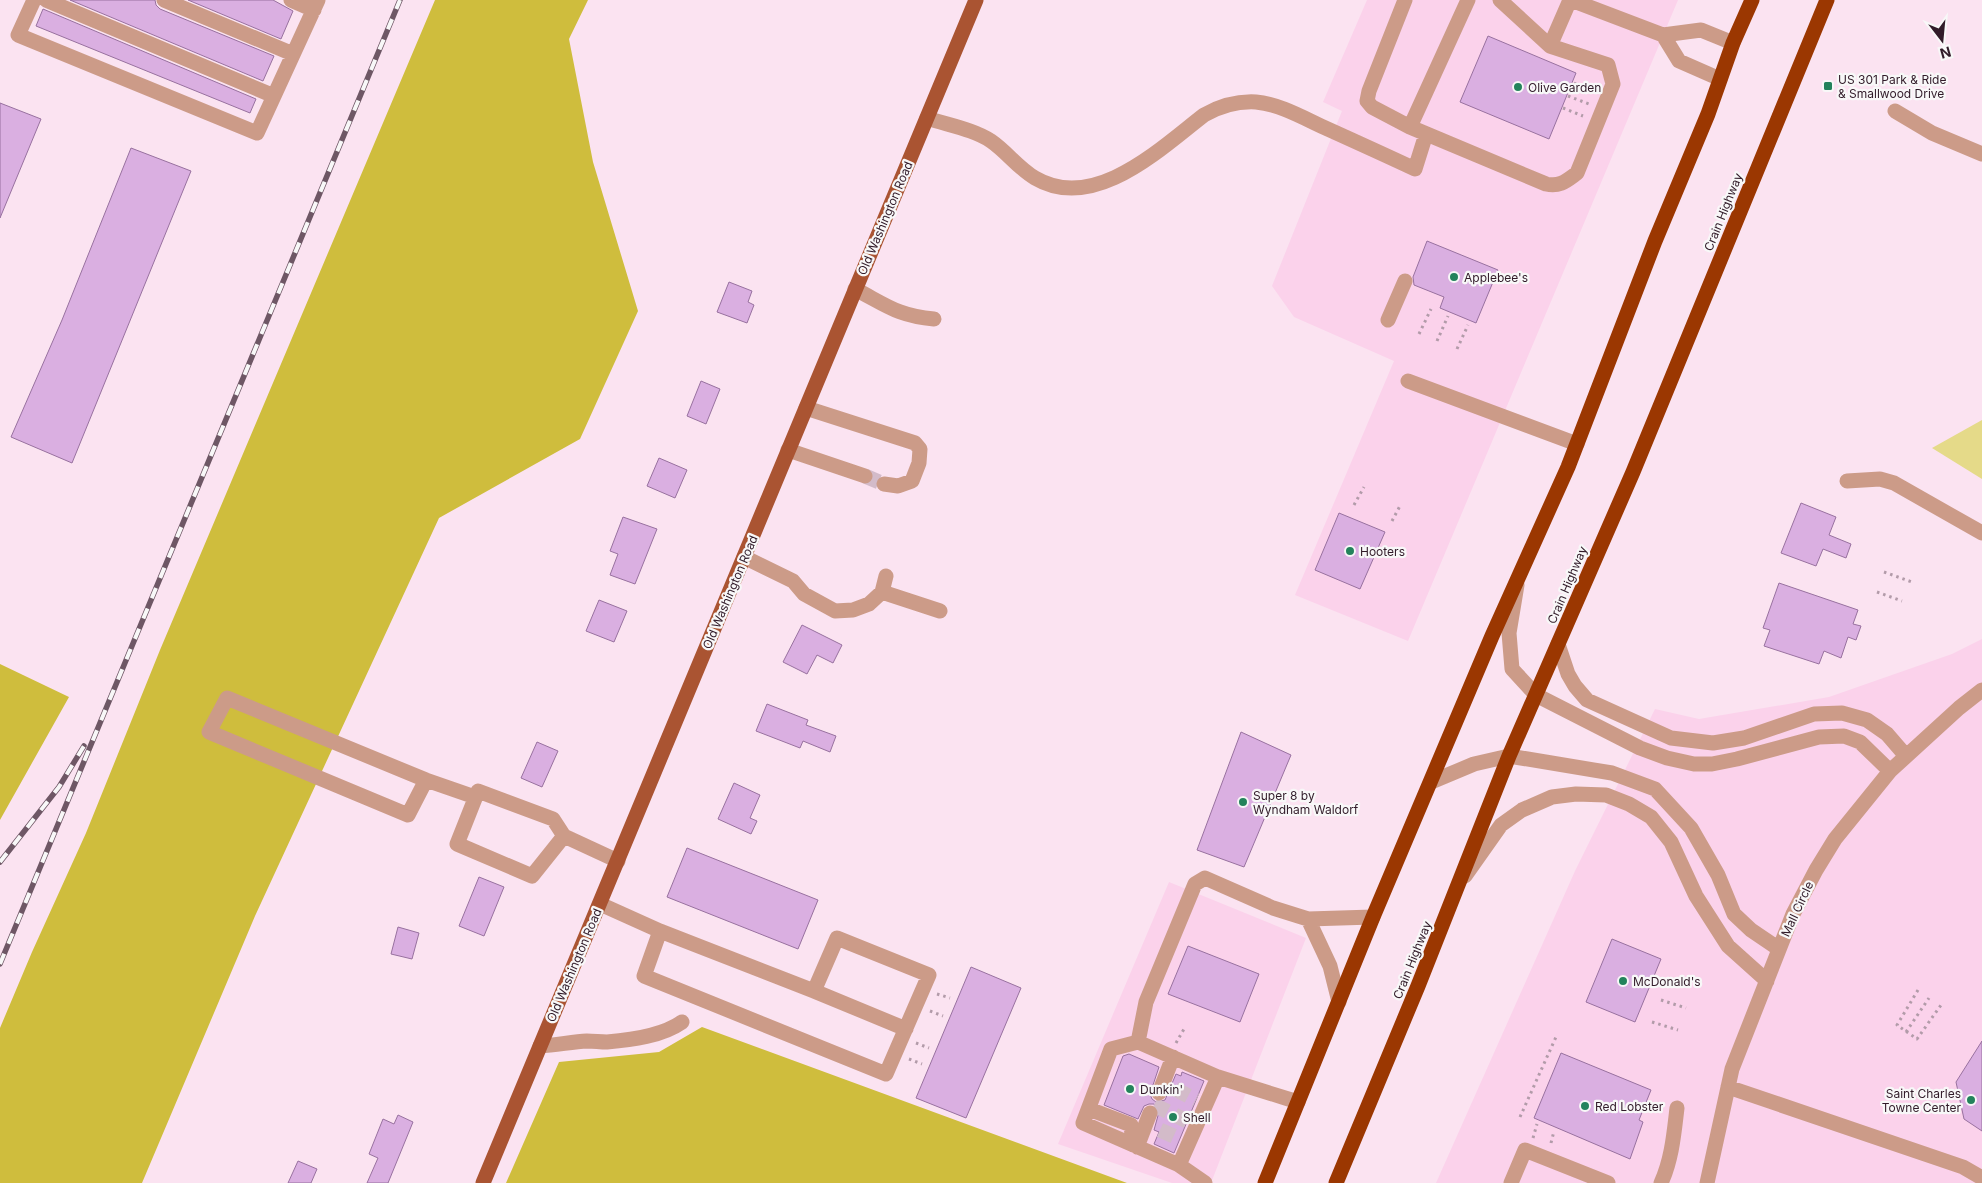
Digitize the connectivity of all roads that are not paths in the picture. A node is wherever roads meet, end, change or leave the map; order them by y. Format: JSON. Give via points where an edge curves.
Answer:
{"nodes":[{"id":1,"x":34,"y":0,"type":"edge"},
{"id":2,"x":46,"y":0,"type":"edge"},
{"id":3,"x":164,"y":0,"type":"edge"},
{"id":4,"x":291,"y":0,"type":"edge"},
{"id":5,"x":976,"y":0,"type":"edge"},
{"id":6,"x":1405,"y":0,"type":"edge"},
{"id":7,"x":1468,"y":0,"type":"edge"},
{"id":8,"x":1500,"y":0,"type":"edge"},
{"id":9,"x":1571,"y":0,"type":"edge"},
{"id":10,"x":1752,"y":0,"type":"edge"},
{"id":11,"x":1827,"y":0,"type":"edge"},
{"id":12,"x":316,"y":5,"type":"edge"},
{"id":13,"x":1663,"y":35,"type":"junction"},
{"id":14,"x":1733,"y":44,"type":"junction"},
{"id":15,"x":1550,"y":46,"type":"junction"},
{"id":16,"x":293,"y":54,"type":"junction"},
{"id":17,"x":1720,"y":79,"type":"junction"},
{"id":18,"x":274,"y":96,"type":"junction"},
{"id":19,"x":1895,"y":111,"type":"dead end"},
{"id":20,"x":926,"y":118,"type":"junction"},
{"id":21,"x":1410,"y":127,"type":"junction"},
{"id":22,"x":1426,"y":134,"type":"junction"},
{"id":23,"x":1982,"y":154,"type":"edge"},
{"id":24,"x":1404,"y":281,"type":"dead end"},
{"id":25,"x":855,"y":289,"type":"junction"},
{"id":26,"x":934,"y":319,"type":"dead end"},
{"id":27,"x":1388,"y":320,"type":"dead end"},
{"id":28,"x":1408,"y":382,"type":"dead end"},
{"id":29,"x":806,"y":408,"type":"junction"},
{"id":30,"x":1577,"y":444,"type":"junction"},
{"id":31,"x":788,"y":450,"type":"junction"},
{"id":32,"x":865,"y":476,"type":"tunnel mouth"},
{"id":33,"x":1847,"y":481,"type":"dead end"},
{"id":34,"x":884,"y":484,"type":"tunnel mouth"},
{"id":35,"x":1982,"y":533,"type":"edge"},
{"id":36,"x":744,"y":557,"type":"junction"},
{"id":37,"x":886,"y":576,"type":"dead end"},
{"id":38,"x":1519,"y":576,"type":"junction"},
{"id":39,"x":882,"y":592,"type":"junction"},
{"id":40,"x":940,"y":611,"type":"dead end"},
{"id":41,"x":1558,"y":644,"type":"junction"},
{"id":42,"x":1982,"y":690,"type":"edge"},
{"id":43,"x":1536,"y":695,"type":"junction"},
{"id":44,"x":1510,"y":756,"type":"junction"},
{"id":45,"x":1906,"y":756,"type":"junction"},
{"id":46,"x":1890,"y":771,"type":"junction"},
{"id":47,"x":426,"y":780,"type":"junction"},
{"id":48,"x":1431,"y":782,"type":"junction"},
{"id":49,"x":475,"y":797,"type":"junction"},
{"id":50,"x":564,"y":836,"type":"junction"},
{"id":51,"x":618,"y":861,"type":"junction"},
{"id":52,"x":1459,"y":883,"type":"junction"},
{"id":53,"x":600,"y":904,"type":"junction"},
{"id":54,"x":1373,"y":917,"type":"junction"},
{"id":55,"x":1308,"y":918,"type":"junction"},
{"id":56,"x":660,"y":931,"type":"junction"},
{"id":57,"x":1779,"y":950,"type":"junction"},
{"id":58,"x":1767,"y":981,"type":"junction"},
{"id":59,"x":814,"y":991,"type":"junction"},
{"id":60,"x":1339,"y":1002,"type":"junction"},
{"id":61,"x":682,"y":1022,"type":"dead end"},
{"id":62,"x":906,"y":1029,"type":"junction"},
{"id":63,"x":1138,"y":1042,"type":"junction"},
{"id":64,"x":540,"y":1046,"type":"junction"},
{"id":65,"x":1174,"y":1052,"type":"junction"},
{"id":66,"x":1218,"y":1077,"type":"junction"},
{"id":67,"x":1728,"y":1087,"type":"junction"},
{"id":68,"x":1166,"y":1089,"type":"dead end"},
{"id":69,"x":1298,"y":1102,"type":"junction"},
{"id":70,"x":1677,"y":1108,"type":"dead end"},
{"id":71,"x":1150,"y":1114,"type":"dead end"},
{"id":72,"x":1135,"y":1146,"type":"junction"},
{"id":73,"x":1179,"y":1165,"type":"junction"},
{"id":74,"x":1982,"y":1178,"type":"edge"},
{"id":75,"x":484,"y":1183,"type":"edge"},
{"id":76,"x":1205,"y":1183,"type":"edge"},
{"id":77,"x":1265,"y":1183,"type":"edge"},
{"id":78,"x":1336,"y":1183,"type":"edge"},
{"id":79,"x":1511,"y":1183,"type":"edge"},
{"id":80,"x":1608,"y":1183,"type":"edge"},
{"id":81,"x":1661,"y":1183,"type":"edge"},
{"id":82,"x":1706,"y":1183,"type":"edge"}],
"edges":[{"from":1,"to":18,"type":"street","via":[[18,36],[257,132]]},
{"from":2,"to":18,"type":"street"},
{"from":3,"to":16,"type":"street"},
{"from":4,"to":12,"type":"street"},
{"from":5,"to":20,"type":"main road","name":"Old Washington Road"},
{"from":6,"to":21,"type":"street","via":[[1367,101],[1372,107]]},
{"from":7,"to":21,"type":"street"},
{"from":8,"to":15,"type":"street"},
{"from":9,"to":13,"type":"street"},
{"from":9,"to":15,"type":"street"},
{"from":10,"to":14,"type":"highway"},
{"from":11,"to":41,"type":"highway","name":"Crain Highway","via":[[1633,472]]},
{"from":12,"to":16,"type":"street"},
{"from":13,"to":14,"type":"street","via":[[1701,30]]},
{"from":13,"to":17,"type":"street","via":[[1679,61]]},
{"from":14,"to":17,"type":"highway"},
{"from":15,"to":22,"type":"street","via":[[1608,65],[1613,84],[1576,173],[1564,183],[1546,184]]},
{"from":16,"to":18,"type":"street"},
{"from":17,"to":30,"type":"highway"},
{"from":19,"to":23,"type":"street","via":[[1932,133]]},
{"from":20,"to":22,"type":"street","via":[[991,141],[1034,177],[1049,185],[1075,189],[1100,184],[1132,169],[1204,114],[1229,104],[1268,104],[1415,169]]},
{"from":20,"to":25,"type":"main road","name":"Old Washington Road"},
{"from":21,"to":22,"type":"street"},
{"from":24,"to":27,"type":"street"},
{"from":25,"to":26,"type":"street","via":[[902,314]]},
{"from":25,"to":29,"type":"main road","name":"Old Washington Road"},
{"from":28,"to":30,"type":"street"},
{"from":29,"to":31,"type":"main road","name":"Old Washington Road"},
{"from":29,"to":34,"type":"street","via":[[915,443],[920,449],[919,463],[912,481],[898,486]]},
{"from":30,"to":38,"type":"highway"},
{"from":31,"to":32,"type":"street"},
{"from":31,"to":36,"type":"main road","name":"Old Washington Road"},
{"from":33,"to":35,"type":"street","via":[[1880,479],[1894,483]]},
{"from":36,"to":39,"type":"street","via":[[793,581],[804,594],[835,611],[853,610],[869,604]]},
{"from":36,"to":51,"type":"main road","name":"Old Washington Road"},
{"from":37,"to":39,"type":"street"},
{"from":38,"to":43,"type":"street","via":[[1510,633],[1512,669]]},
{"from":38,"to":48,"type":"highway"},
{"from":39,"to":40,"type":"street"},
{"from":41,"to":43,"type":"highway","name":"Crain Highway"},
{"from":41,"to":45,"type":"street","via":[[1572,680],[1587,700],[1671,738],[1713,743],[1744,738],[1814,714],[1842,713],[1868,720],[1888,734]]},
{"from":42,"to":45,"type":"street","name":"Mall Circle"},
{"from":43,"to":44,"type":"highway","name":"Crain Highway"},
{"from":43,"to":46,"type":"street","via":[[1640,748],[1678,761],[1722,763],[1819,737],[1844,736],[1860,742]]},
{"from":44,"to":48,"type":"street","via":[[1474,764]]},
{"from":44,"to":52,"type":"highway","name":"Crain Highway"},
{"from":44,"to":57,"type":"street","via":[[1612,773],[1655,789],[1691,828],[1718,875],[1734,914]]},
{"from":45,"to":46,"type":"street","name":"Mall Circle"},
{"from":46,"to":57,"type":"street","name":"Mall Circle","via":[[1835,839],[1798,905]]},
{"from":47,"to":47,"type":"street","via":[[227,698],[209,732],[408,815]]},
{"from":47,"to":49,"type":"street"},
{"from":48,"to":54,"type":"highway"},
{"from":49,"to":50,"type":"street","via":[[478,791],[553,818]]},
{"from":49,"to":50,"type":"street","via":[[457,844],[532,876]]},
{"from":50,"to":51,"type":"street"},
{"from":51,"to":53,"type":"main road","name":"Old Washington Road"},
{"from":52,"to":58,"type":"street","via":[[1501,825],[1522,810],[1552,797],[1606,795],[1651,817],[1671,842],[1696,896],[1728,946]]},
{"from":52,"to":78,"type":"highway","name":"Crain Highway"},
{"from":53,"to":56,"type":"street"},
{"from":53,"to":64,"type":"main road","name":"Old Washington Road"},
{"from":54,"to":55,"type":"street"},
{"from":54,"to":60,"type":"highway"},
{"from":55,"to":60,"type":"street","via":[[1330,966]]},
{"from":55,"to":63,"type":"street","via":[[1273,908],[1205,878],[1199,880],[1146,1002]]},
{"from":56,"to":59,"type":"street"},
{"from":56,"to":62,"type":"street","via":[[644,976],[886,1074]]},
{"from":57,"to":58,"type":"street","name":"Mall Circle"},
{"from":58,"to":67,"type":"street","name":"Mall Circle"},
{"from":59,"to":62,"type":"street"},
{"from":59,"to":62,"type":"street","via":[[838,938],[929,975]]},
{"from":60,"to":69,"type":"highway"},
{"from":61,"to":64,"type":"street","via":[[674,1028],[626,1040]]},
{"from":63,"to":65,"type":"street"},
{"from":63,"to":72,"type":"street","via":[[1111,1048],[1083,1123]]},
{"from":64,"to":75,"type":"main road","name":"Old Washington Road"},
{"from":65,"to":66,"type":"street"},
{"from":65,"to":68,"type":"street"},
{"from":66,"to":69,"type":"street"},
{"from":66,"to":73,"type":"street","via":[[1201,1102],[1184,1141]]},
{"from":67,"to":74,"type":"street","via":[[1962,1167]]},
{"from":67,"to":82,"type":"street","name":"Mall Circle"},
{"from":69,"to":77,"type":"highway"},
{"from":70,"to":81,"type":"street","via":[[1673,1144]]},
{"from":71,"to":72,"type":"street"},
{"from":72,"to":73,"type":"street"},
{"from":73,"to":76,"type":"street"},
{"from":79,"to":80,"type":"street","via":[[1525,1150]]}]}
